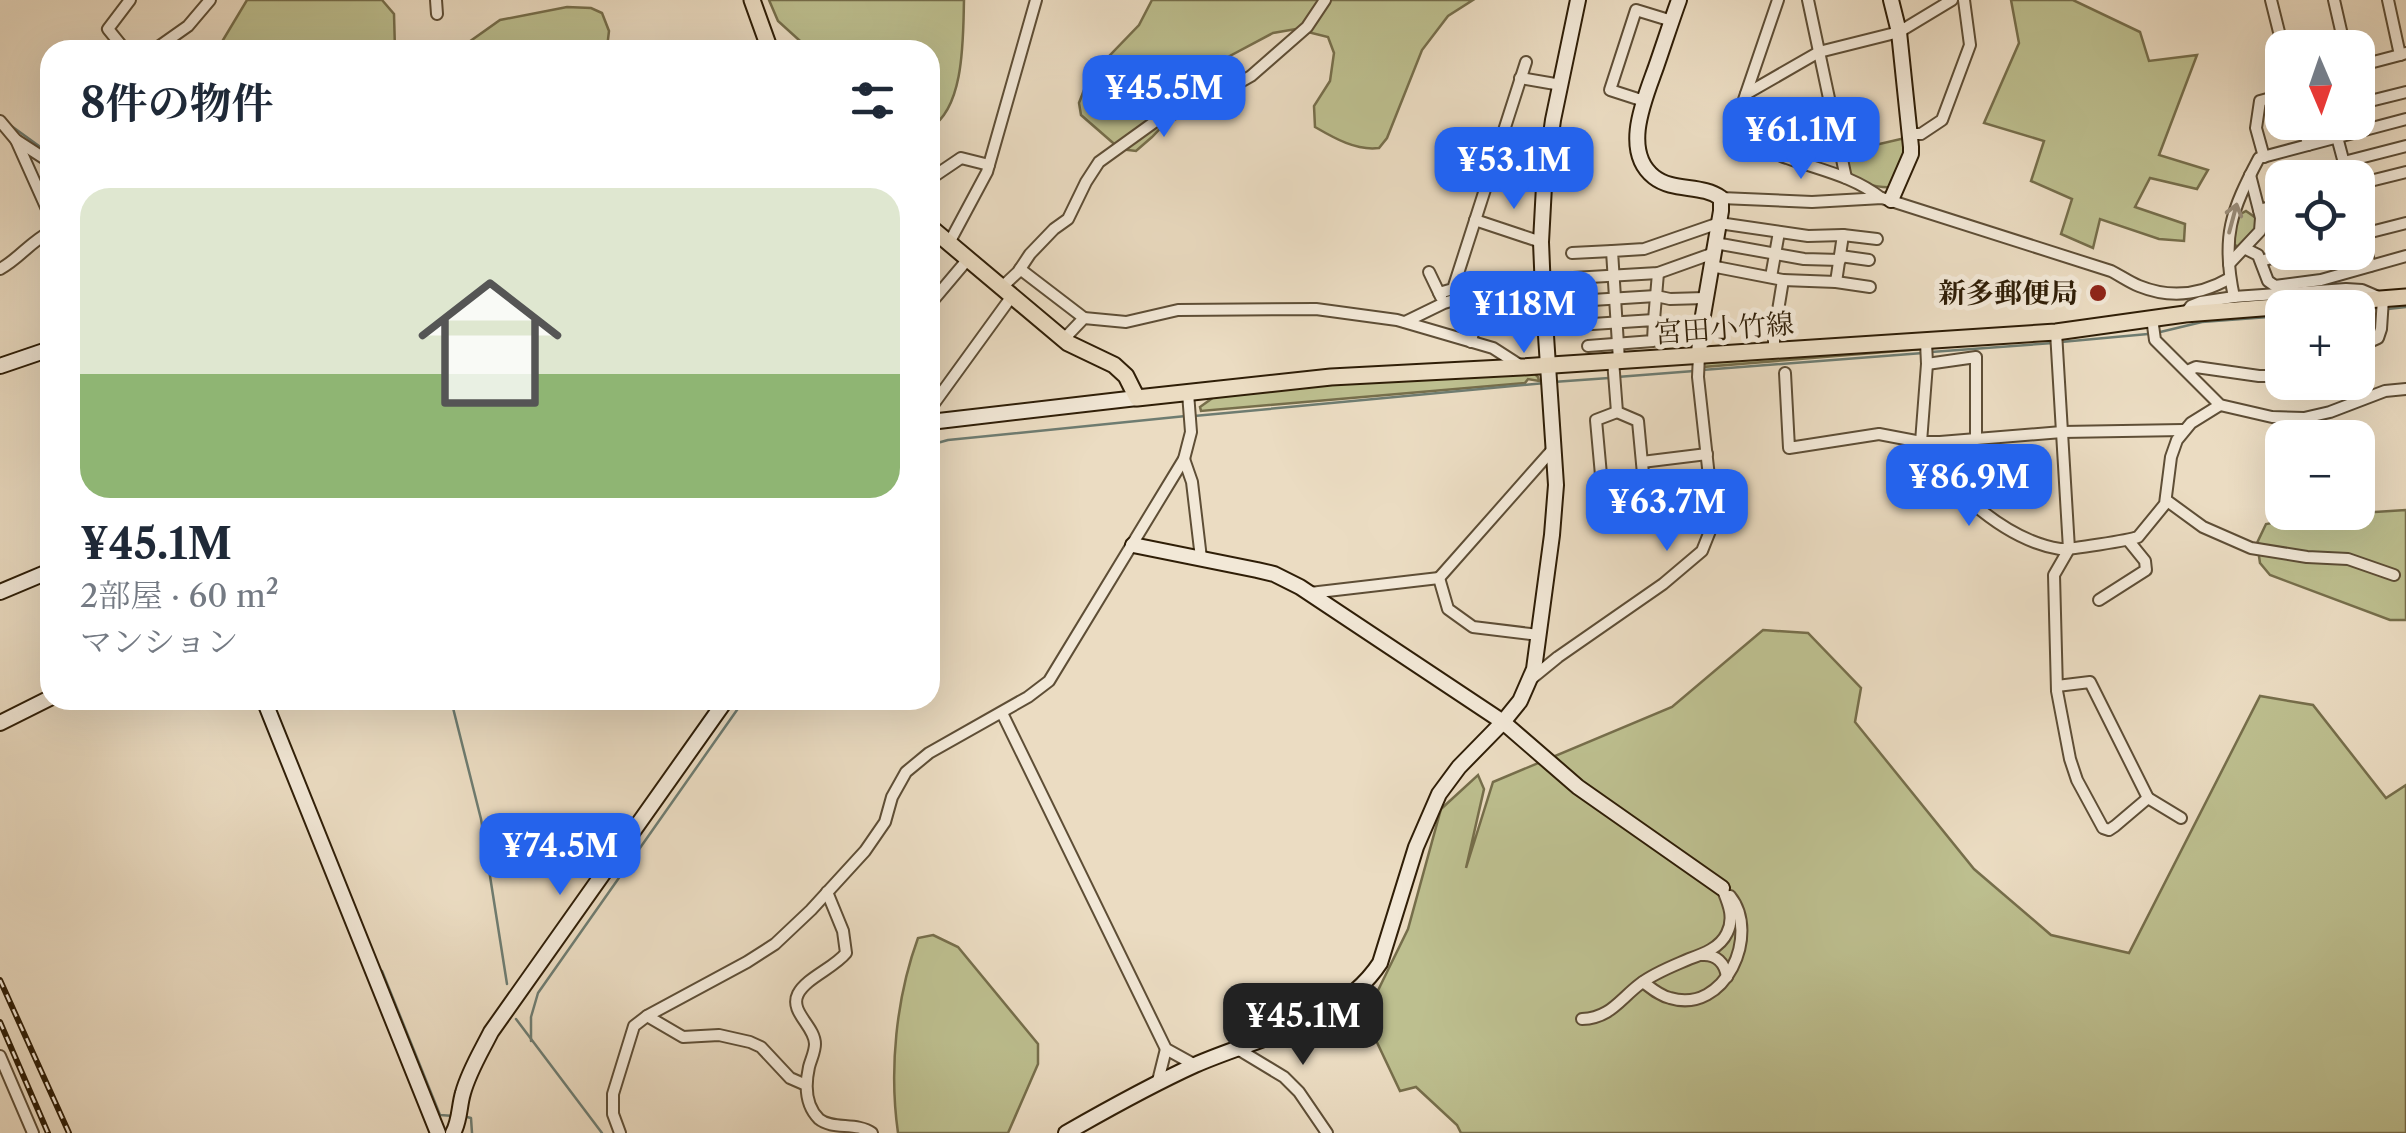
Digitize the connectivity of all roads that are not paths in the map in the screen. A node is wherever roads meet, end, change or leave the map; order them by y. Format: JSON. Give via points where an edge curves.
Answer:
{"nodes":[{"id":1,"x":130,"y":0,"type":"edge"},
{"id":2,"x":210,"y":0,"type":"edge"},
{"id":3,"x":436,"y":0,"type":"edge"},
{"id":4,"x":752,"y":0,"type":"edge"},
{"id":5,"x":1036,"y":0,"type":"edge"},
{"id":6,"x":1325,"y":0,"type":"edge"},
{"id":7,"x":1578,"y":0,"type":"edge"},
{"id":8,"x":1679,"y":0,"type":"edge"},
{"id":9,"x":1778,"y":0,"type":"edge"},
{"id":10,"x":1808,"y":0,"type":"edge"},
{"id":11,"x":1891,"y":0,"type":"edge"},
{"id":12,"x":1952,"y":0,"type":"edge"},
{"id":13,"x":1964,"y":0,"type":"edge"},
{"id":14,"x":2271,"y":0,"type":"edge"},
{"id":15,"x":2334,"y":0,"type":"edge"},
{"id":16,"x":2388,"y":0,"type":"edge"},
{"id":17,"x":437,"y":14,"type":"dead end"},
{"id":18,"x":1672,"y":21,"type":"junction"},
{"id":19,"x":2278,"y":30,"type":"edge"},
{"id":20,"x":2341,"y":30,"type":"edge"},
{"id":21,"x":1898,"y":32,"type":"junction"},
{"id":22,"x":117,"y":40,"type":"edge"},
{"id":23,"x":168,"y":40,"type":"edge"},
{"id":24,"x":766,"y":40,"type":"edge"},
{"id":25,"x":1819,"y":52,"type":"junction"},
{"id":26,"x":2403,"y":54,"type":"edge"},
{"id":27,"x":2375,"y":61,"type":"edge"},
{"id":28,"x":1526,"y":62,"type":"dead end"},
{"id":29,"x":1520,"y":78,"type":"junction"},
{"id":30,"x":1561,"y":85,"type":"junction"},
{"id":31,"x":2406,"y":92,"type":"edge"},
{"id":32,"x":1745,"y":95,"type":"junction"},
{"id":33,"x":2265,"y":100,"type":"edge"},
{"id":34,"x":2375,"y":100,"type":"edge"},
{"id":35,"x":1644,"y":101,"type":"junction"},
{"id":36,"x":2406,"y":119,"type":"edge"},
{"id":37,"x":1,"y":125,"type":"edge"},
{"id":38,"x":2375,"y":127,"type":"edge"},
{"id":39,"x":1910,"y":134,"type":"junction"},
{"id":40,"x":16,"y":140,"type":"junction"},
{"id":41,"x":2307,"y":140,"type":"edge"},
{"id":42,"x":2325,"y":140,"type":"edge"},
{"id":43,"x":2308,"y":144,"type":"junction"},
{"id":44,"x":2406,"y":146,"type":"edge"},
{"id":45,"x":40,"y":156,"type":"edge"},
{"id":46,"x":2264,"y":157,"type":"junction"},
{"id":47,"x":2352,"y":160,"type":"edge"},
{"id":48,"x":990,"y":165,"type":"junction"},
{"id":49,"x":940,"y":172,"type":"edge"},
{"id":50,"x":2406,"y":172,"type":"edge"},
{"id":51,"x":1490,"y":174,"type":"junction"},
{"id":52,"x":2250,"y":175,"type":"junction"},
{"id":53,"x":1846,"y":178,"type":"junction"},
{"id":54,"x":2375,"y":180,"type":"edge"},
{"id":55,"x":1544,"y":186,"type":"junction"},
{"id":56,"x":40,"y":194,"type":"edge"},
{"id":57,"x":1721,"y":198,"type":"junction"},
{"id":58,"x":1887,"y":199,"type":"junction"},
{"id":59,"x":2265,"y":208,"type":"edge"},
{"id":60,"x":2258,"y":210,"type":"junction"},
{"id":61,"x":1475,"y":220,"type":"junction"},
{"id":62,"x":2406,"y":223,"type":"edge"},
{"id":63,"x":1719,"y":224,"type":"junction"},
{"id":64,"x":2375,"y":231,"type":"edge"},
{"id":65,"x":1779,"y":232,"type":"junction"},
{"id":66,"x":1844,"y":235,"type":"junction"},
{"id":67,"x":940,"y":236,"type":"edge"},
{"id":68,"x":40,"y":237,"type":"edge"},
{"id":69,"x":1877,"y":239,"type":"dead end"},
{"id":70,"x":1542,"y":242,"type":"junction"},
{"id":71,"x":948,"y":243,"type":"junction"},
{"id":72,"x":1641,"y":249,"type":"junction"},
{"id":73,"x":2246,"y":249,"type":"junction"},
{"id":74,"x":1612,"y":251,"type":"junction"},
{"id":75,"x":1572,"y":253,"type":"dead end"},
{"id":76,"x":1714,"y":254,"type":"junction"},
{"id":77,"x":1775,"y":254,"type":"junction"},
{"id":78,"x":2406,"y":256,"type":"edge"},
{"id":79,"x":1840,"y":258,"type":"junction"},
{"id":80,"x":968,"y":259,"type":"junction"},
{"id":81,"x":1869,"y":260,"type":"dead end"},
{"id":82,"x":2265,"y":260,"type":"edge"},
{"id":83,"x":2261,"y":261,"type":"junction"},
{"id":84,"x":2229,"y":264,"type":"junction"},
{"id":85,"x":2375,"y":265,"type":"edge"},
{"id":86,"x":1020,"y":269,"type":"junction"},
{"id":87,"x":0,"y":270,"type":"edge"},
{"id":88,"x":2356,"y":270,"type":"edge"},
{"id":89,"x":1430,"y":272,"type":"dead end"},
{"id":90,"x":1652,"y":273,"type":"junction"},
{"id":91,"x":1614,"y":276,"type":"junction"},
{"id":92,"x":1573,"y":278,"type":"dead end"},
{"id":93,"x":1777,"y":278,"type":"junction"},
{"id":94,"x":2230,"y":278,"type":"junction"},
{"id":95,"x":1836,"y":282,"type":"junction"},
{"id":96,"x":1543,"y":284,"type":"junction"},
{"id":97,"x":1870,"y":287,"type":"dead end"},
{"id":98,"x":1007,"y":291,"type":"junction"},
{"id":99,"x":940,"y":292,"type":"edge"},
{"id":100,"x":1656,"y":296,"type":"junction"},
{"id":101,"x":2406,"y":296,"type":"edge"},
{"id":102,"x":1464,"y":297,"type":"junction"},
{"id":103,"x":2234,"y":297,"type":"junction"},
{"id":104,"x":1442,"y":298,"type":"junction"},
{"id":105,"x":1705,"y":298,"type":"junction"},
{"id":106,"x":2383,"y":298,"type":"junction"},
{"id":107,"x":1615,"y":299,"type":"junction"},
{"id":108,"x":1576,"y":301,"type":"dead end"},
{"id":109,"x":2185,"y":314,"type":"junction"},
{"id":110,"x":1084,"y":318,"type":"junction"},
{"id":111,"x":2152,"y":318,"type":"junction"},
{"id":112,"x":1654,"y":320,"type":"junction"},
{"id":113,"x":1405,"y":322,"type":"junction"},
{"id":114,"x":1617,"y":322,"type":"junction"},
{"id":115,"x":1578,"y":325,"type":"dead end"},
{"id":116,"x":1063,"y":340,"type":"junction"},
{"id":117,"x":2056,"y":340,"type":"junction"},
{"id":118,"x":2375,"y":340,"type":"edge"},
{"id":119,"x":1472,"y":342,"type":"junction"},
{"id":120,"x":1588,"y":346,"type":"dead end"},
{"id":121,"x":1774,"y":350,"type":"junction"},
{"id":122,"x":40,"y":352,"type":"edge"},
{"id":123,"x":1927,"y":354,"type":"junction"},
{"id":124,"x":1616,"y":364,"type":"junction"},
{"id":125,"x":1546,"y":365,"type":"junction"},
{"id":126,"x":0,"y":366,"type":"edge"},
{"id":127,"x":1698,"y":366,"type":"junction"},
{"id":128,"x":1522,"y":367,"type":"junction"},
{"id":129,"x":2187,"y":371,"type":"junction"},
{"id":130,"x":1786,"y":373,"type":"dead end"},
{"id":131,"x":2265,"y":376,"type":"edge"},
{"id":132,"x":2406,"y":389,"type":"edge"},
{"id":133,"x":1188,"y":393,"type":"junction"},
{"id":134,"x":940,"y":395,"type":"edge"},
{"id":135,"x":1137,"y":398,"type":"junction"},
{"id":136,"x":2220,"y":404,"type":"junction"},
{"id":137,"x":1617,"y":412,"type":"junction"},
{"id":138,"x":940,"y":421,"type":"edge"},
{"id":139,"x":2183,"y":430,"type":"junction"},
{"id":140,"x":2062,"y":432,"type":"junction"},
{"id":141,"x":1976,"y":440,"type":"junction"},
{"id":142,"x":1921,"y":442,"type":"junction"},
{"id":143,"x":1555,"y":446,"type":"junction"},
{"id":144,"x":1707,"y":454,"type":"junction"},
{"id":145,"x":1184,"y":459,"type":"junction"},
{"id":146,"x":1642,"y":462,"type":"junction"},
{"id":147,"x":1711,"y":488,"type":"junction"},
{"id":148,"x":1645,"y":495,"type":"junction"},
{"id":149,"x":2166,"y":500,"type":"junction"},
{"id":150,"x":2128,"y":540,"type":"junction"},
{"id":151,"x":1132,"y":545,"type":"junction"},
{"id":152,"x":2069,"y":549,"type":"junction"},
{"id":153,"x":1201,"y":558,"type":"junction"},
{"id":154,"x":40,"y":575,"type":"edge"},
{"id":155,"x":2394,"y":575,"type":"dead end"},
{"id":156,"x":1439,"y":578,"type":"junction"},
{"id":157,"x":6,"y":589,"type":"edge"},
{"id":158,"x":1308,"y":593,"type":"junction"},
{"id":159,"x":2100,"y":600,"type":"dead end"},
{"id":160,"x":1539,"y":635,"type":"junction"},
{"id":161,"x":1532,"y":679,"type":"junction"},
{"id":162,"x":2057,"y":686,"type":"junction"},
{"id":163,"x":40,"y":703,"type":"edge"},
{"id":164,"x":268,"y":710,"type":"edge"},
{"id":165,"x":719,"y":710,"type":"edge"},
{"id":166,"x":1002,"y":712,"type":"junction"},
{"id":167,"x":1504,"y":722,"type":"junction"},
{"id":168,"x":0,"y":723,"type":"edge"},
{"id":169,"x":2148,"y":798,"type":"junction"},
{"id":170,"x":2182,"y":818,"type":"dead end"},
{"id":171,"x":1722,"y":888,"type":"junction"},
{"id":172,"x":827,"y":892,"type":"junction"},
{"id":173,"x":1702,"y":955,"type":"junction"},
{"id":174,"x":1727,"y":978,"type":"junction"},
{"id":175,"x":1642,"y":982,"type":"junction"},
{"id":176,"x":646,"y":1016,"type":"junction"},
{"id":177,"x":1582,"y":1020,"type":"dead end"},
{"id":178,"x":1236,"y":1048,"type":"junction"},
{"id":179,"x":1166,"y":1049,"type":"junction"},
{"id":180,"x":0,"y":1056,"type":"edge"},
{"id":181,"x":1195,"y":1065,"type":"junction"},
{"id":182,"x":1157,"y":1084,"type":"junction"},
{"id":183,"x":806,"y":1086,"type":"junction"},
{"id":184,"x":824,"y":1128,"type":"edge"},
{"id":185,"x":33,"y":1133,"type":"edge"},
{"id":186,"x":438,"y":1133,"type":"edge"},
{"id":187,"x":452,"y":1133,"type":"edge"},
{"id":188,"x":620,"y":1133,"type":"edge"},
{"id":189,"x":872,"y":1133,"type":"edge"},
{"id":190,"x":1066,"y":1133,"type":"edge"},
{"id":191,"x":1328,"y":1133,"type":"edge"}],
"edges":[{"from":1,"to":22,"type":"street","via":[[108,29]]},
{"from":2,"to":23,"type":"street"},
{"from":3,"to":17,"type":"street"},
{"from":4,"to":24,"type":"main road"},
{"from":5,"to":48,"type":"street"},
{"from":6,"to":86,"type":"street","via":[[1307,27],[1251,76],[1160,118],[1099,162],[1068,219]]},
{"from":7,"to":30,"type":"street"},
{"from":8,"to":18,"type":"street"},
{"from":9,"to":32,"type":"street"},
{"from":10,"to":25,"type":"street"},
{"from":11,"to":21,"type":"street"},
{"from":12,"to":21,"type":"street"},
{"from":13,"to":39,"type":"street","via":[[1970,45],[1942,120]]},
{"from":14,"to":19,"type":"street"},
{"from":15,"to":20,"type":"street"},
{"from":16,"to":26,"type":"street"},
{"from":18,"to":35,"type":"street"},
{"from":18,"to":35,"type":"street","via":[[1636,10],[1610,90]]},
{"from":21,"to":25,"type":"street"},
{"from":21,"to":39,"type":"street"},
{"from":25,"to":32,"type":"street"},
{"from":25,"to":53,"type":"street"},
{"from":26,"to":27,"type":"street"},
{"from":28,"to":29,"type":"street"},
{"from":29,"to":30,"type":"street"},
{"from":29,"to":51,"type":"street"},
{"from":30,"to":55,"type":"street"},
{"from":31,"to":34,"type":"street"},
{"from":32,"to":53,"type":"street","via":[[1737,120],[1744,139]]},
{"from":33,"to":46,"type":"street","via":[[2256,128]]},
{"from":35,"to":57,"type":"street","via":[[1638,139],[1648,170],[1666,183]]},
{"from":36,"to":38,"type":"street"},
{"from":37,"to":40,"type":"street"},
{"from":39,"to":58,"type":"street","via":[[1911,154]]},
{"from":40,"to":45,"type":"street"},
{"from":40,"to":56,"type":"street"},
{"from":41,"to":43,"type":"street"},
{"from":42,"to":43,"type":"street"},
{"from":43,"to":46,"type":"street"},
{"from":44,"to":47,"type":"street"},
{"from":46,"to":52,"type":"street"},
{"from":48,"to":49,"type":"street","via":[[961,158]]},
{"from":48,"to":71,"type":"street"},
{"from":50,"to":54,"type":"street"},
{"from":51,"to":55,"type":"street"},
{"from":51,"to":61,"type":"street"},
{"from":52,"to":60,"type":"street"},
{"from":84,"to":52,"type":"street","one_way":true,"via":[[2230,224]]},
{"from":53,"to":58,"type":"street"},
{"from":55,"to":70,"type":"street"},
{"from":57,"to":58,"type":"street"},
{"from":57,"to":63,"type":"street"},
{"from":58,"to":94,"type":"street","via":[[2171,296]]},
{"from":59,"to":60,"type":"street"},
{"from":60,"to":73,"type":"street","via":[[2260,232]]},
{"from":61,"to":70,"type":"street"},
{"from":61,"to":104,"type":"street","via":[[1452,289]]},
{"from":62,"to":64,"type":"street"},
{"from":63,"to":65,"type":"street"},
{"from":63,"to":72,"type":"street"},
{"from":63,"to":76,"type":"street"},
{"from":65,"to":66,"type":"street"},
{"from":65,"to":77,"type":"street"},
{"from":66,"to":69,"type":"street"},
{"from":66,"to":79,"type":"street"},
{"from":67,"to":71,"type":"main road"},
{"from":68,"to":87,"type":"street"},
{"from":70,"to":96,"type":"street"},
{"from":71,"to":80,"type":"main road"},
{"from":72,"to":74,"type":"street"},
{"from":72,"to":90,"type":"street"},
{"from":73,"to":83,"type":"street"},
{"from":73,"to":84,"type":"street"},
{"from":74,"to":75,"type":"street"},
{"from":74,"to":91,"type":"street"},
{"from":76,"to":77,"type":"street"},
{"from":76,"to":90,"type":"street"},
{"from":76,"to":93,"type":"street"},
{"from":76,"to":105,"type":"street"},
{"from":77,"to":79,"type":"street"},
{"from":77,"to":93,"type":"street"},
{"from":78,"to":85,"type":"street"},
{"from":79,"to":81,"type":"street"},
{"from":79,"to":95,"type":"street"},
{"from":80,"to":98,"type":"main road"},
{"from":80,"to":99,"type":"street"},
{"from":82,"to":83,"type":"street"},
{"from":83,"to":88,"type":"street","via":[[2275,286]]},
{"from":84,"to":94,"type":"street"},
{"from":86,"to":98,"type":"street"},
{"from":86,"to":110,"type":"street"},
{"from":89,"to":104,"type":"street"},
{"from":90,"to":91,"type":"street"},
{"from":90,"to":100,"type":"street"},
{"from":91,"to":92,"type":"street"},
{"from":91,"to":107,"type":"street"},
{"from":93,"to":95,"type":"street"},
{"from":93,"to":121,"type":"street"},
{"from":94,"to":103,"type":"street"},
{"from":95,"to":97,"type":"street"},
{"from":96,"to":102,"type":"street","via":[[1490,287]]},
{"from":96,"to":125,"type":"street"},
{"from":98,"to":116,"type":"main road"},
{"from":98,"to":134,"type":"street"},
{"from":100,"to":105,"type":"street"},
{"from":100,"to":107,"type":"street"},
{"from":100,"to":112,"type":"street"},
{"from":101,"to":106,"type":"main road","name":"宮田小竹線"},
{"from":102,"to":104,"type":"street"},
{"from":102,"to":119,"type":"street","via":[[1475,323]]},
{"from":103,"to":106,"type":"street","via":[[2346,289]]},
{"from":103,"to":109,"type":"street","via":[[2201,302]]},
{"from":104,"to":113,"type":"street"},
{"from":105,"to":127,"type":"street"},
{"from":106,"to":109,"type":"main road","name":"宮田小竹線"},
{"from":106,"to":118,"type":"street"},
{"from":107,"to":108,"type":"street"},
{"from":107,"to":114,"type":"street"},
{"from":109,"to":111,"type":"main road","name":"宮田小竹線"},
{"from":110,"to":113,"type":"street","via":[[1126,322],[1178,310],[1316,309]]},
{"from":110,"to":116,"type":"street"},
{"from":111,"to":117,"type":"main road","name":"宮田小竹線"},
{"from":111,"to":129,"type":"street","via":[[2155,340]]},
{"from":112,"to":114,"type":"street"},
{"from":112,"to":124,"type":"street","via":[[1653,341]]},
{"from":113,"to":119,"type":"street"},
{"from":114,"to":115,"type":"street"},
{"from":114,"to":124,"type":"street"},
{"from":116,"to":135,"type":"main road","via":[[1114,365]]},
{"from":117,"to":123,"type":"main road","name":"宮田小竹線"},
{"from":117,"to":140,"type":"street"},
{"from":119,"to":128,"type":"street"},
{"from":120,"to":124,"type":"street"},
{"from":121,"to":123,"type":"main road","name":"宮田小竹線"},
{"from":121,"to":127,"type":"main road","name":"宮田小竹線"},
{"from":122,"to":126,"type":"street"},
{"from":123,"to":141,"type":"street","via":[[1976,357]]},
{"from":123,"to":142,"type":"street"},
{"from":124,"to":125,"type":"main road","name":"宮田小竹線"},
{"from":124,"to":127,"type":"main road","name":"宮田小竹線"},
{"from":124,"to":137,"type":"street"},
{"from":125,"to":128,"type":"main road","name":"宮田小竹線"},
{"from":125,"to":143,"type":"street"},
{"from":127,"to":144,"type":"street"},
{"from":128,"to":133,"type":"main road","name":"宮田小竹線"},
{"from":129,"to":131,"type":"street","via":[[2196,366]]},
{"from":129,"to":136,"type":"street"},
{"from":130,"to":142,"type":"street","via":[[1789,448],[1879,434]]},
{"from":132,"to":136,"type":"street","via":[[2304,418]]},
{"from":133,"to":135,"type":"main road","name":"宮田小竹線"},
{"from":133,"to":145,"type":"street","via":[[1191,432]]},
{"from":135,"to":138,"type":"street"},
{"from":136,"to":139,"type":"street"},
{"from":137,"to":146,"type":"street","via":[[1638,422]]},
{"from":137,"to":148,"type":"street","via":[[1596,420],[1603,497]]},
{"from":139,"to":140,"type":"street"},
{"from":139,"to":149,"type":"street","via":[[2171,458]]},
{"from":140,"to":141,"type":"street"},
{"from":140,"to":152,"type":"street"},
{"from":141,"to":142,"type":"street"},
{"from":142,"to":152,"type":"street","via":[[1936,468],[1978,510],[2042,544]]},
{"from":143,"to":156,"type":"street"},
{"from":143,"to":160,"type":"street"},
{"from":144,"to":146,"type":"street"},
{"from":144,"to":147,"type":"street"},
{"from":145,"to":151,"type":"street"},
{"from":145,"to":153,"type":"street"},
{"from":146,"to":148,"type":"street"},
{"from":147,"to":148,"type":"street"},
{"from":147,"to":161,"type":"street","via":[[1712,526],[1702,551]]},
{"from":149,"to":150,"type":"street","via":[[2138,537]]},
{"from":149,"to":155,"type":"street","via":[[2251,548],[2348,559]]},
{"from":150,"to":152,"type":"street"},
{"from":150,"to":159,"type":"street","via":[[2146,570]]},
{"from":151,"to":153,"type":"street"},
{"from":151,"to":166,"type":"street","via":[[1048,681]]},
{"from":152,"to":162,"type":"street","via":[[2054,574]]},
{"from":153,"to":158,"type":"street","via":[[1274,574]]},
{"from":154,"to":157,"type":"street"},
{"from":156,"to":158,"type":"street"},
{"from":156,"to":160,"type":"street","via":[[1448,610],[1473,628]]},
{"from":158,"to":167,"type":"street"},
{"from":160,"to":161,"type":"street"},
{"from":161,"to":167,"type":"street"},
{"from":162,"to":169,"type":"street","via":[[2090,682]]},
{"from":162,"to":169,"type":"street","via":[[2077,780],[2104,828]]},
{"from":163,"to":168,"type":"street"},
{"from":164,"to":186,"type":"street"},
{"from":165,"to":187,"type":"street","via":[[491,1032]]},
{"from":166,"to":172,"type":"street","via":[[906,772],[885,822]]},
{"from":166,"to":179,"type":"street"},
{"from":167,"to":171,"type":"street","via":[[1578,787]]},
{"from":167,"to":178,"type":"street","via":[[1439,794],[1369,980],[1334,1008]]},
{"from":169,"to":170,"type":"street"},
{"from":171,"to":173,"type":"street","via":[[1730,907],[1728,931]]},
{"from":171,"to":174,"type":"street","via":[[1740,919]]},
{"from":172,"to":176,"type":"street","via":[[775,944]]},
{"from":172,"to":183,"type":"street","via":[[846,954],[798,994],[798,1011],[815,1039]]},
{"from":173,"to":174,"type":"street","via":[[1715,956]]},
{"from":173,"to":175,"type":"street"},
{"from":174,"to":175,"type":"street","via":[[1710,993],[1686,1000],[1665,997]]},
{"from":175,"to":177,"type":"street","via":[[1607,1013]]},
{"from":176,"to":183,"type":"street","via":[[683,1037],[719,1034],[750,1042]]},
{"from":176,"to":188,"type":"street","via":[[634,1026],[613,1094]]},
{"from":178,"to":181,"type":"street"},
{"from":178,"to":191,"type":"street","via":[[1284,1077]]},
{"from":179,"to":181,"type":"street"},
{"from":179,"to":182,"type":"street"},
{"from":180,"to":185,"type":"street"},
{"from":181,"to":182,"type":"street"},
{"from":182,"to":190,"type":"street"},
{"from":183,"to":184,"type":"street"},
{"from":184,"to":189,"type":"street","via":[[863,1127]]}]}
